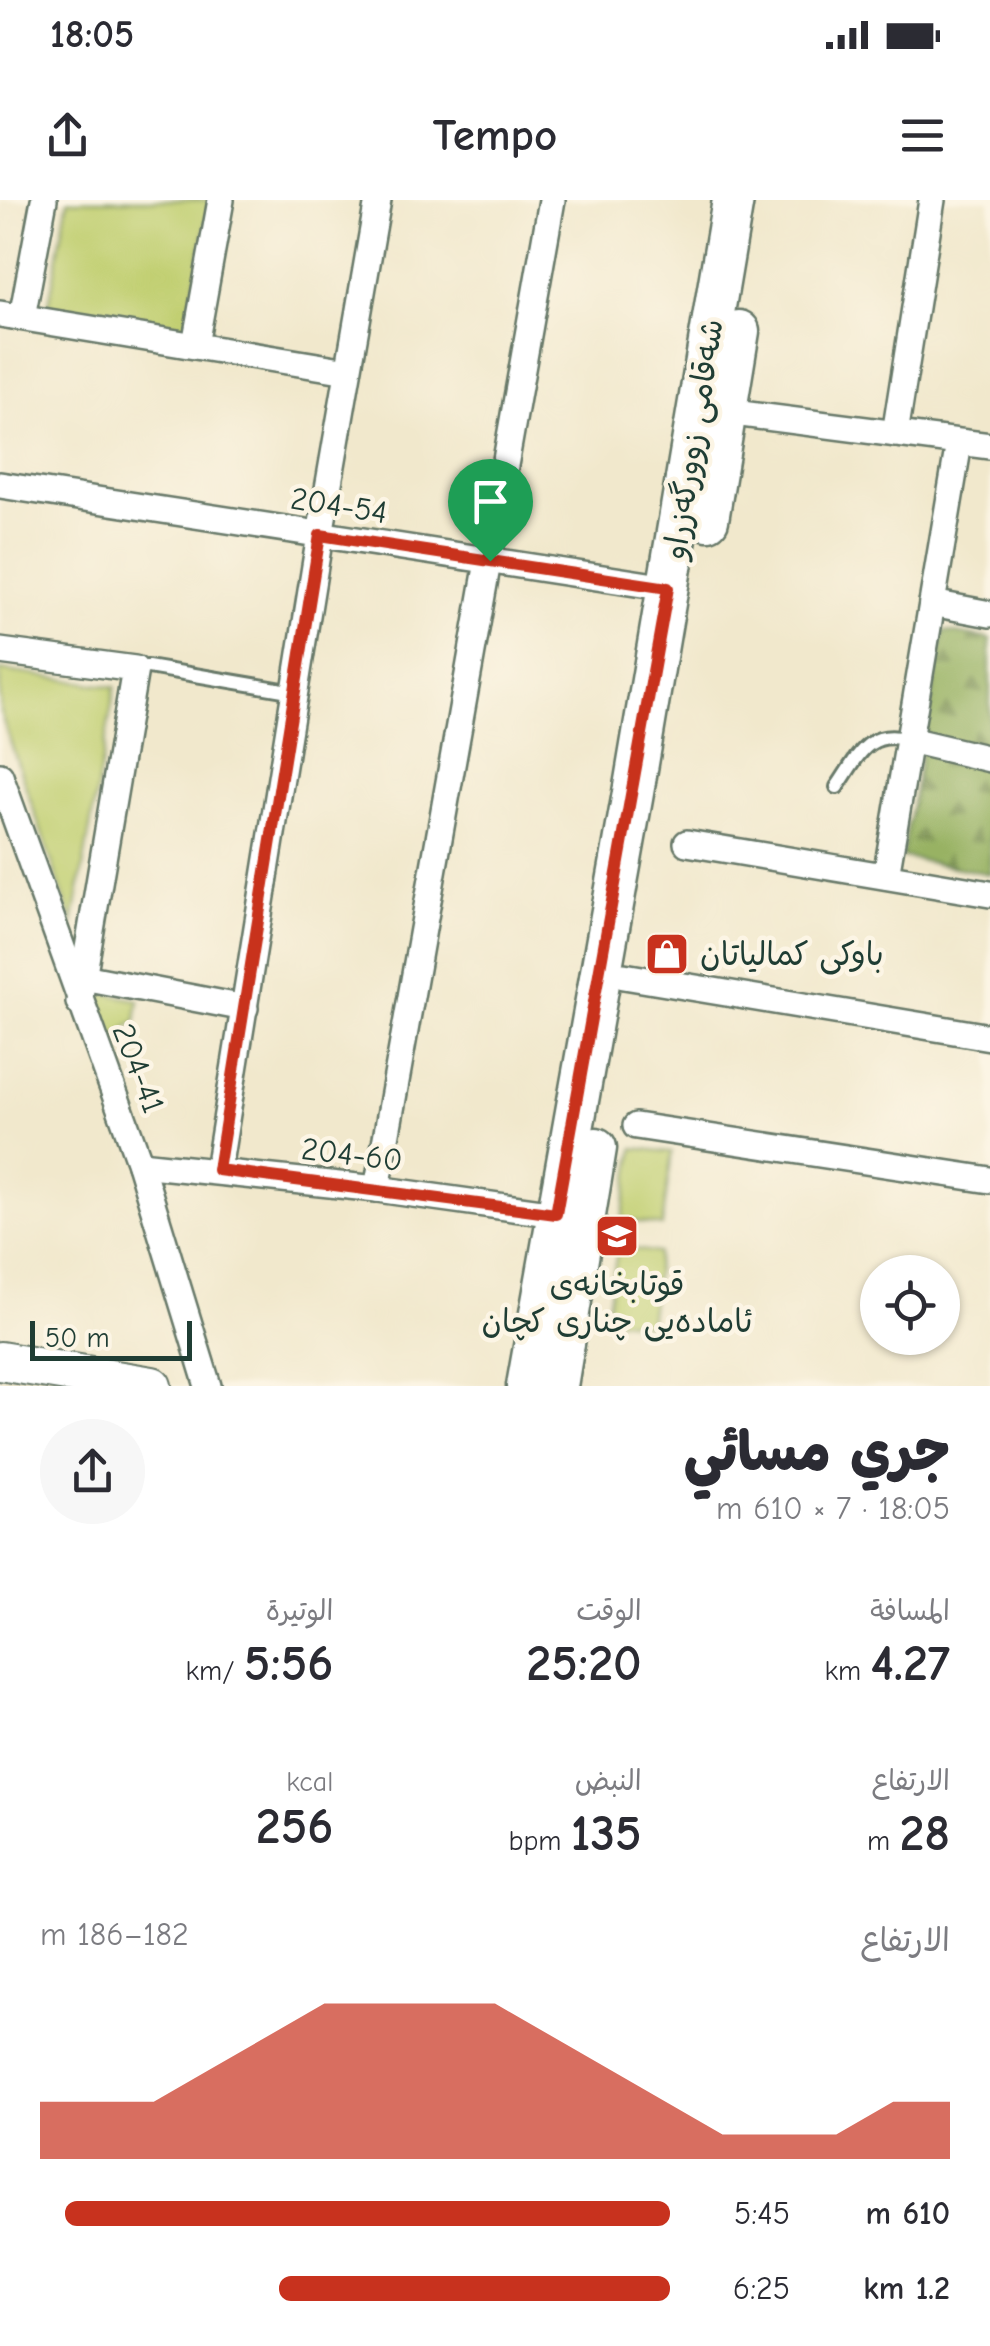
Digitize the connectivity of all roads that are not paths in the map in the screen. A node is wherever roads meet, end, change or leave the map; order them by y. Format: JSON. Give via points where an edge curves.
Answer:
{"nodes":[{"id":1,"x":44,"y":200,"type":"edge"},
{"id":2,"x":221,"y":200,"type":"edge"},
{"id":3,"x":378,"y":200,"type":"edge"},
{"id":4,"x":552,"y":200,"type":"edge"},
{"id":5,"x":733,"y":200,"type":"edge"},
{"id":6,"x":760,"y":200,"type":"edge"},
{"id":7,"x":932,"y":200,"type":"edge"},
{"id":8,"x":11,"y":316,"type":"edge"},
{"id":9,"x":195,"y":345,"type":"junction"},
{"id":10,"x":348,"y":371,"type":"junction"},
{"id":11,"x":726,"y":412,"type":"junction"},
{"id":12,"x":895,"y":434,"type":"junction"},
{"id":13,"x":958,"y":443,"type":"junction"},
{"id":14,"x":990,"y":446,"type":"edge"},
{"id":15,"x":0,"y":485,"type":"edge"},
{"id":16,"x":320,"y":535,"type":"junction"},
{"id":17,"x":490,"y":561,"type":"junction"},
{"id":18,"x":668,"y":588,"type":"junction"},
{"id":19,"x":932,"y":603,"type":"junction"},
{"id":20,"x":990,"y":614,"type":"edge"},
{"id":21,"x":0,"y":651,"type":"edge"},
{"id":22,"x":135,"y":669,"type":"junction"},
{"id":23,"x":295,"y":692,"type":"junction"},
{"id":24,"x":909,"y":740,"type":"junction"},
{"id":25,"x":990,"y":758,"type":"edge"},
{"id":26,"x":0,"y":776,"type":"edge"},
{"id":27,"x":837,"y":787,"type":"dead end"},
{"id":28,"x":644,"y":795,"type":"junction"},
{"id":29,"x":687,"y":843,"type":"dead end"},
{"id":30,"x":886,"y":876,"type":"junction"},
{"id":31,"x":990,"y":894,"type":"edge"},
{"id":32,"x":624,"y":976,"type":"junction"},
{"id":33,"x":81,"y":989,"type":"junction"},
{"id":34,"x":245,"y":1008,"type":"junction"},
{"id":35,"x":990,"y":1037,"type":"edge"},
{"id":36,"x":636,"y":1126,"type":"dead end"},
{"id":37,"x":140,"y":1164,"type":"junction"},
{"id":38,"x":218,"y":1170,"type":"junction"},
{"id":39,"x":990,"y":1180,"type":"edge"},
{"id":40,"x":378,"y":1189,"type":"junction"},
{"id":41,"x":556,"y":1214,"type":"junction"},
{"id":42,"x":0,"y":1362,"type":"edge"},
{"id":43,"x":152,"y":1386,"type":"edge"},
{"id":44,"x":208,"y":1386,"type":"edge"},
{"id":45,"x":527,"y":1386,"type":"edge"},
{"id":46,"x":557,"y":1386,"type":"edge"}],
"edges":[{"from":1,"to":8,"type":"street"},
{"from":2,"to":9,"type":"street"},
{"from":3,"to":10,"type":"street"},
{"from":4,"to":17,"type":"street"},
{"from":5,"to":18,"type":"main road","name":"شەقامی زوورگەزراو"},
{"from":6,"to":11,"type":"main road","name":"شەقامی زوورگەزراو"},
{"from":7,"to":12,"type":"street"},
{"from":8,"to":9,"type":"street"},
{"from":9,"to":10,"type":"street"},
{"from":10,"to":16,"type":"street"},
{"from":11,"to":12,"type":"street"},
{"from":11,"to":28,"type":"main road","name":"شەقامی زوورگەزراو"},
{"from":12,"to":13,"type":"street"},
{"from":13,"to":14,"type":"street"},
{"from":13,"to":19,"type":"street"},
{"from":15,"to":16,"type":"street","name":"204-54"},
{"from":16,"to":17,"type":"street","name":"204-54"},
{"from":16,"to":23,"type":"street"},
{"from":17,"to":18,"type":"street","name":"204-54"},
{"from":17,"to":40,"type":"street"},
{"from":18,"to":28,"type":"main road","name":"شەقامی زوورگەزراو"},
{"from":19,"to":20,"type":"street"},
{"from":19,"to":24,"type":"street"},
{"from":21,"to":22,"type":"street"},
{"from":22,"to":23,"type":"lane"},
{"from":22,"to":33,"type":"street"},
{"from":23,"to":34,"type":"street"},
{"from":24,"to":25,"type":"street"},
{"from":24,"to":27,"type":"lane","via":[[888,734],[872,740]]},
{"from":24,"to":30,"type":"street"},
{"from":26,"to":33,"type":"street","name":"204-41"},
{"from":28,"to":32,"type":"main road","name":"شەقامی زوورگەزراو"},
{"from":28,"to":41,"type":"main road","name":"شەقامی زوورگەزراو"},
{"from":29,"to":30,"type":"street"},
{"from":30,"to":31,"type":"street"},
{"from":32,"to":35,"type":"street"},
{"from":32,"to":46,"type":"main road","name":"شەقامی زوورگەزراو"},
{"from":33,"to":34,"type":"street"},
{"from":33,"to":37,"type":"street","name":"204-41"},
{"from":34,"to":38,"type":"street"},
{"from":36,"to":39,"type":"street"},
{"from":37,"to":38,"type":"street","name":"204-60"},
{"from":37,"to":44,"type":"street","name":"204-41"},
{"from":38,"to":40,"type":"street","name":"204-60"},
{"from":40,"to":41,"type":"street","name":"204-60"},
{"from":41,"to":45,"type":"main road","name":"شەقامی زوورگەزراو"},
{"from":42,"to":43,"type":"street"}]}
